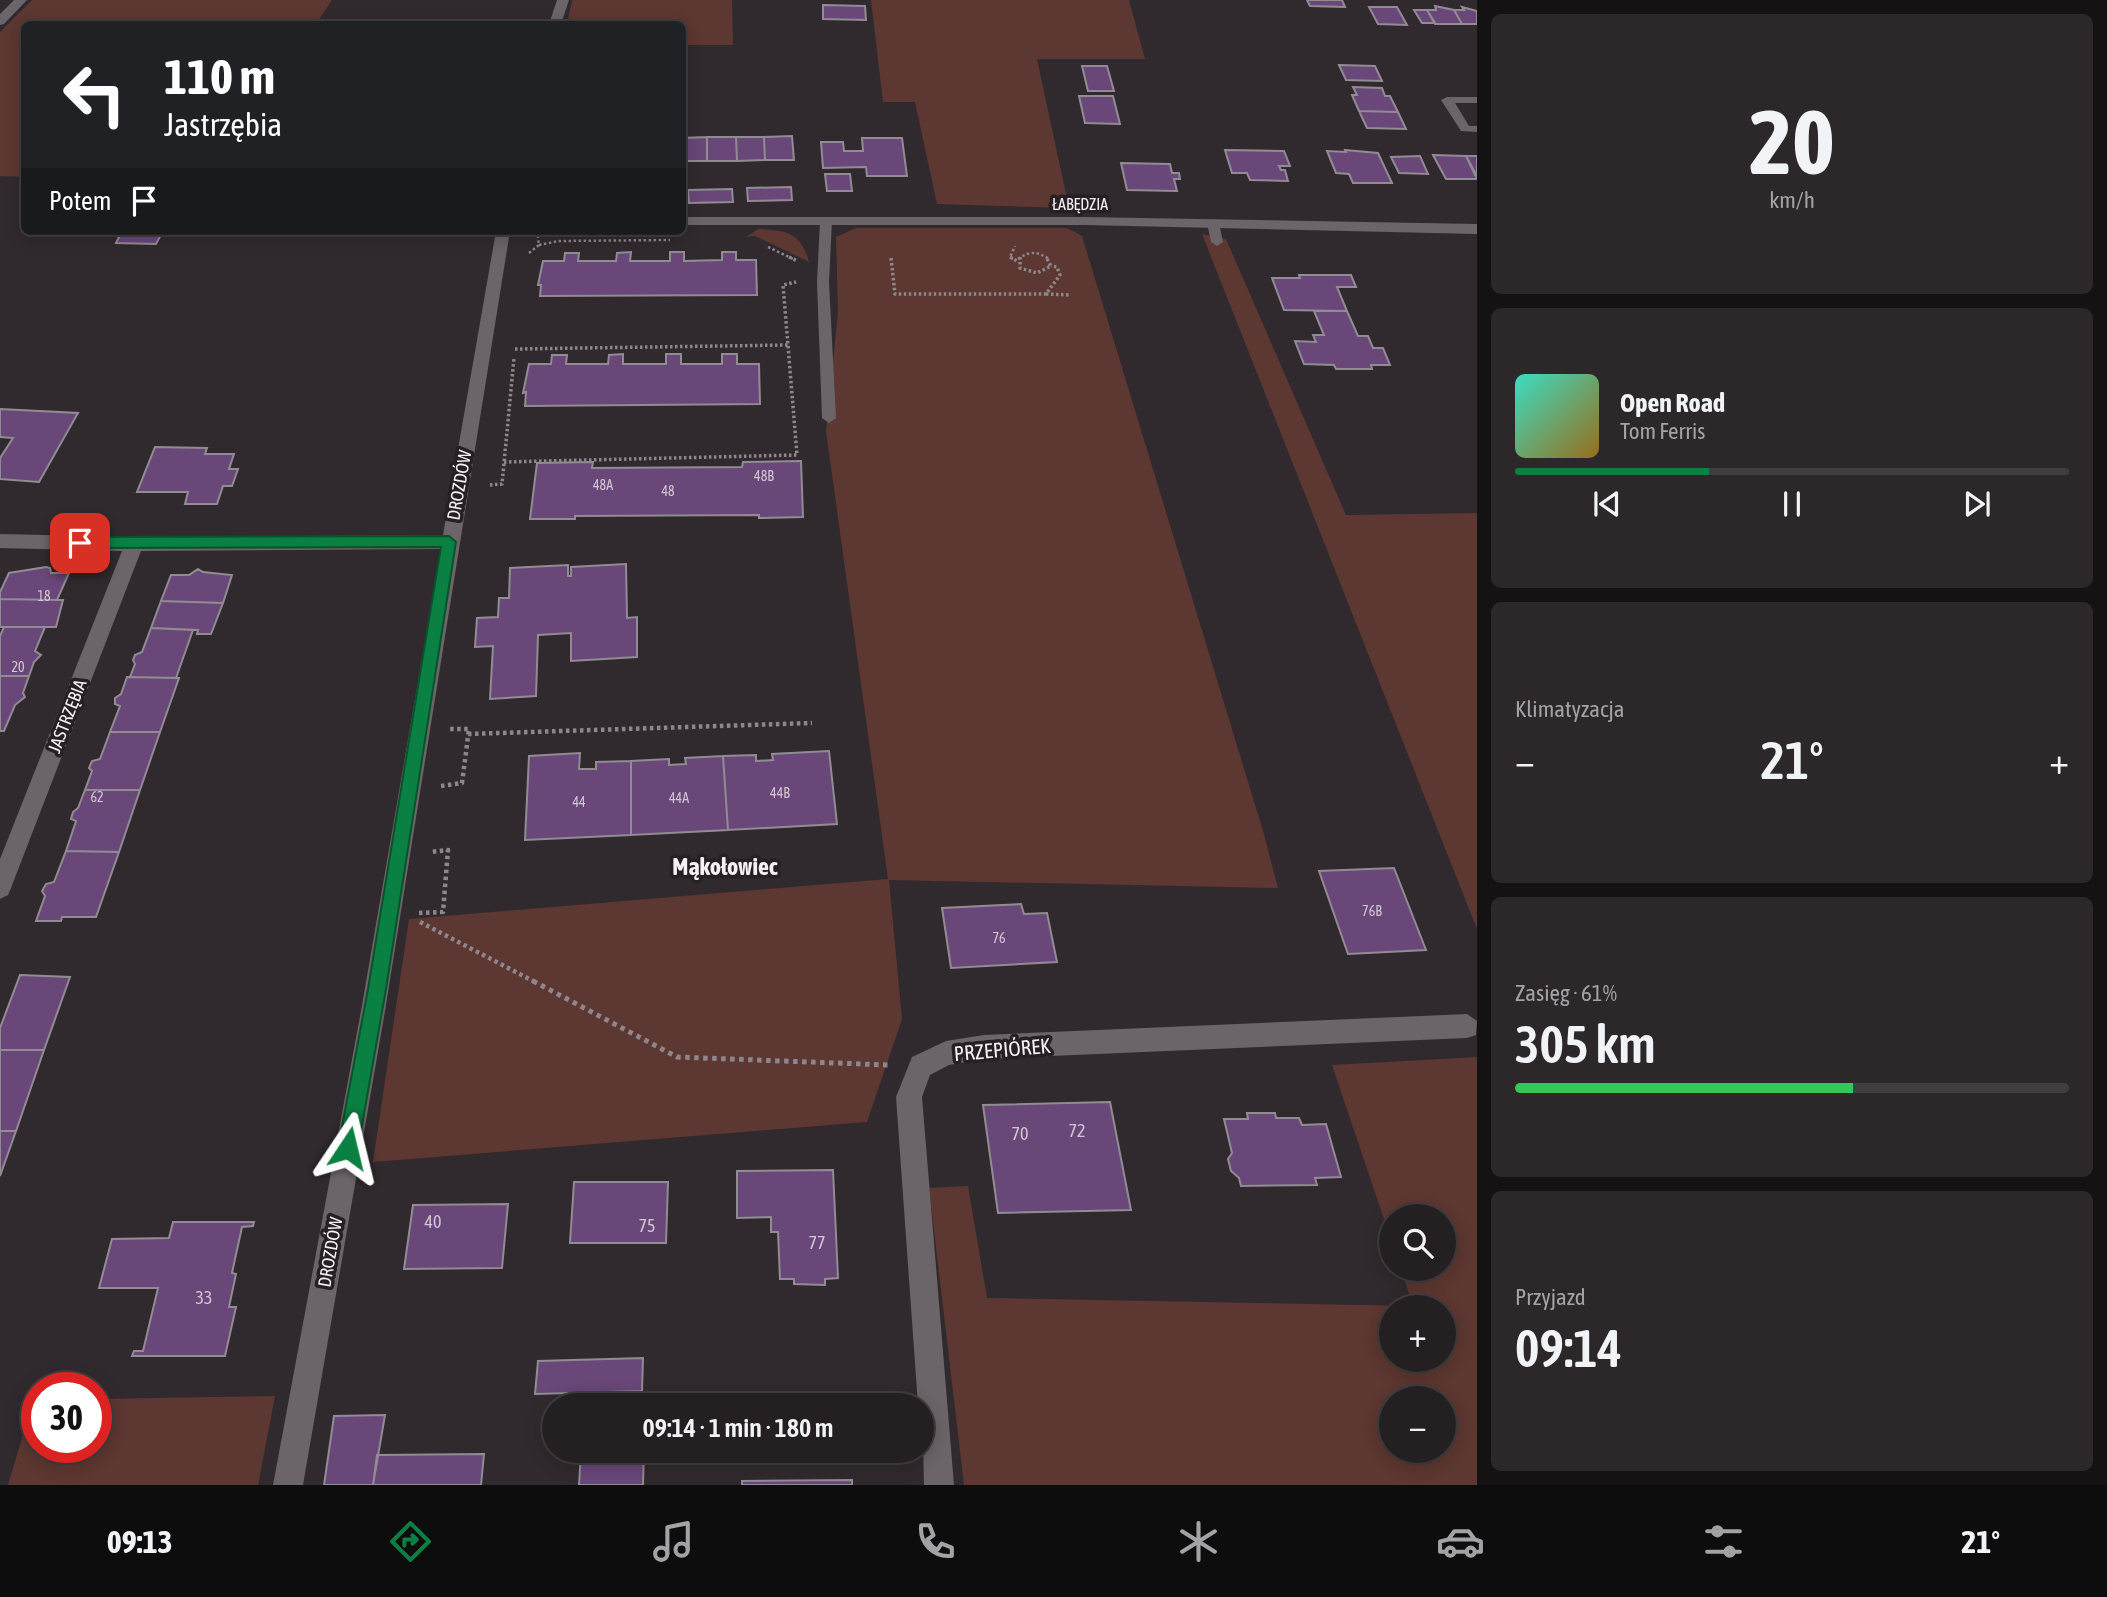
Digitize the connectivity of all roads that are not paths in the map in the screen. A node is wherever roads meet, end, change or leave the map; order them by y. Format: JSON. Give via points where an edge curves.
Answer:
{"nodes":[{"id":1,"x":21,"y":0,"type":"edge"},
{"id":2,"x":563,"y":0,"type":"edge"},
{"id":3,"x":0,"y":21,"type":"edge"},
{"id":4,"x":556,"y":21,"type":"edge"},
{"id":5,"x":1477,"y":100,"type":"edge"},
{"id":6,"x":1477,"y":130,"type":"edge"},
{"id":7,"x":686,"y":220,"type":"edge"},
{"id":8,"x":827,"y":221,"type":"junction"},
{"id":9,"x":1213,"y":223,"type":"junction"},
{"id":10,"x":1477,"y":229,"type":"edge"},
{"id":11,"x":502,"y":235,"type":"edge"},
{"id":12,"x":1217,"y":242,"type":"dead end"},
{"id":13,"x":829,"y":418,"type":"dead end"},
{"id":14,"x":0,"y":541,"type":"edge"},
{"id":15,"x":449,"y":542,"type":"junction"},
{"id":16,"x":134,"y":544,"type":"junction"},
{"id":17,"x":0,"y":888,"type":"edge"},
{"id":18,"x":1472,"y":1028,"type":"edge"},
{"id":19,"x":289,"y":1485,"type":"edge"},
{"id":20,"x":939,"y":1485,"type":"edge"}],
"edges":[{"from":1,"to":3,"type":"street"},
{"from":2,"to":4,"type":"street"},
{"from":5,"to":6,"type":"lane","via":[[1447,100],[1465,129]]},
{"from":7,"to":8,"type":"street","name":"ŁABĘDZIA"},
{"from":8,"to":9,"type":"street","name":"ŁABĘDZIA"},
{"from":8,"to":13,"type":"lane","via":[[823,269]]},
{"from":9,"to":10,"type":"street","name":"ŁABĘDZIA"},
{"from":9,"to":12,"type":"lane"},
{"from":11,"to":15,"type":"street","name":"DROZDÓW"},
{"from":14,"to":16,"type":"street"},
{"from":15,"to":16,"type":"street"},
{"from":15,"to":19,"type":"street","name":"DROZDÓW","via":[[373,1011]]},
{"from":16,"to":17,"type":"street","name":"JASTRZĘBIA"},
{"from":18,"to":20,"type":"street","name":"PRZEPIÓREK","via":[[984,1047],[946,1053],[920,1066],[909,1097]]}]}
